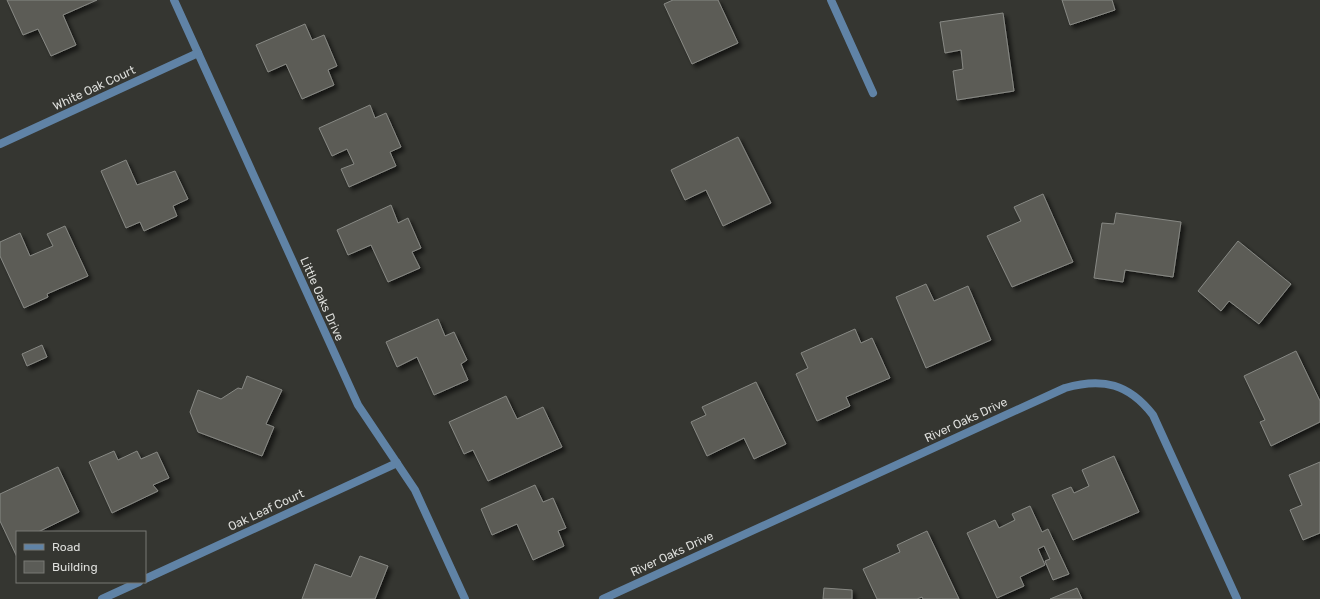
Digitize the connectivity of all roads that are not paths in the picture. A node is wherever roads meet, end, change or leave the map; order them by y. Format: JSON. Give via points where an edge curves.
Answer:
{"nodes":[{"id":1,"x":174,"y":0,"type":"edge"},
{"id":2,"x":831,"y":0,"type":"edge"},
{"id":3,"x":198,"y":53,"type":"junction"},
{"id":4,"x":873,"y":93,"type":"dead end"},
{"id":5,"x":0,"y":144,"type":"edge"},
{"id":6,"x":397,"y":463,"type":"junction"},
{"id":7,"x":146,"y":579,"type":"edge"},
{"id":8,"x":137,"y":583,"type":"edge"},
{"id":9,"x":102,"y":599,"type":"edge"},
{"id":10,"x":465,"y":599,"type":"edge"},
{"id":11,"x":603,"y":599,"type":"edge"},
{"id":12,"x":1237,"y":599,"type":"edge"}],
"edges":[{"from":1,"to":3,"type":"street","name":"Little Oaks Drive"},
{"from":2,"to":4,"type":"street"},
{"from":3,"to":5,"type":"street","name":"White Oak Court"},
{"from":3,"to":6,"type":"street","name":"Little Oaks Drive","via":[[358,405]]},
{"from":6,"to":7,"type":"street","name":"Oak Leaf Court"},
{"from":6,"to":10,"type":"street","name":"Little Oaks Drive","via":[[415,490]]},
{"from":8,"to":9,"type":"street"},
{"from":11,"to":12,"type":"street","name":"River Oaks Drive","via":[[1065,388],[1080,383],[1097,382],[1114,385],[1129,392],[1143,402],[1153,416]]}]}
